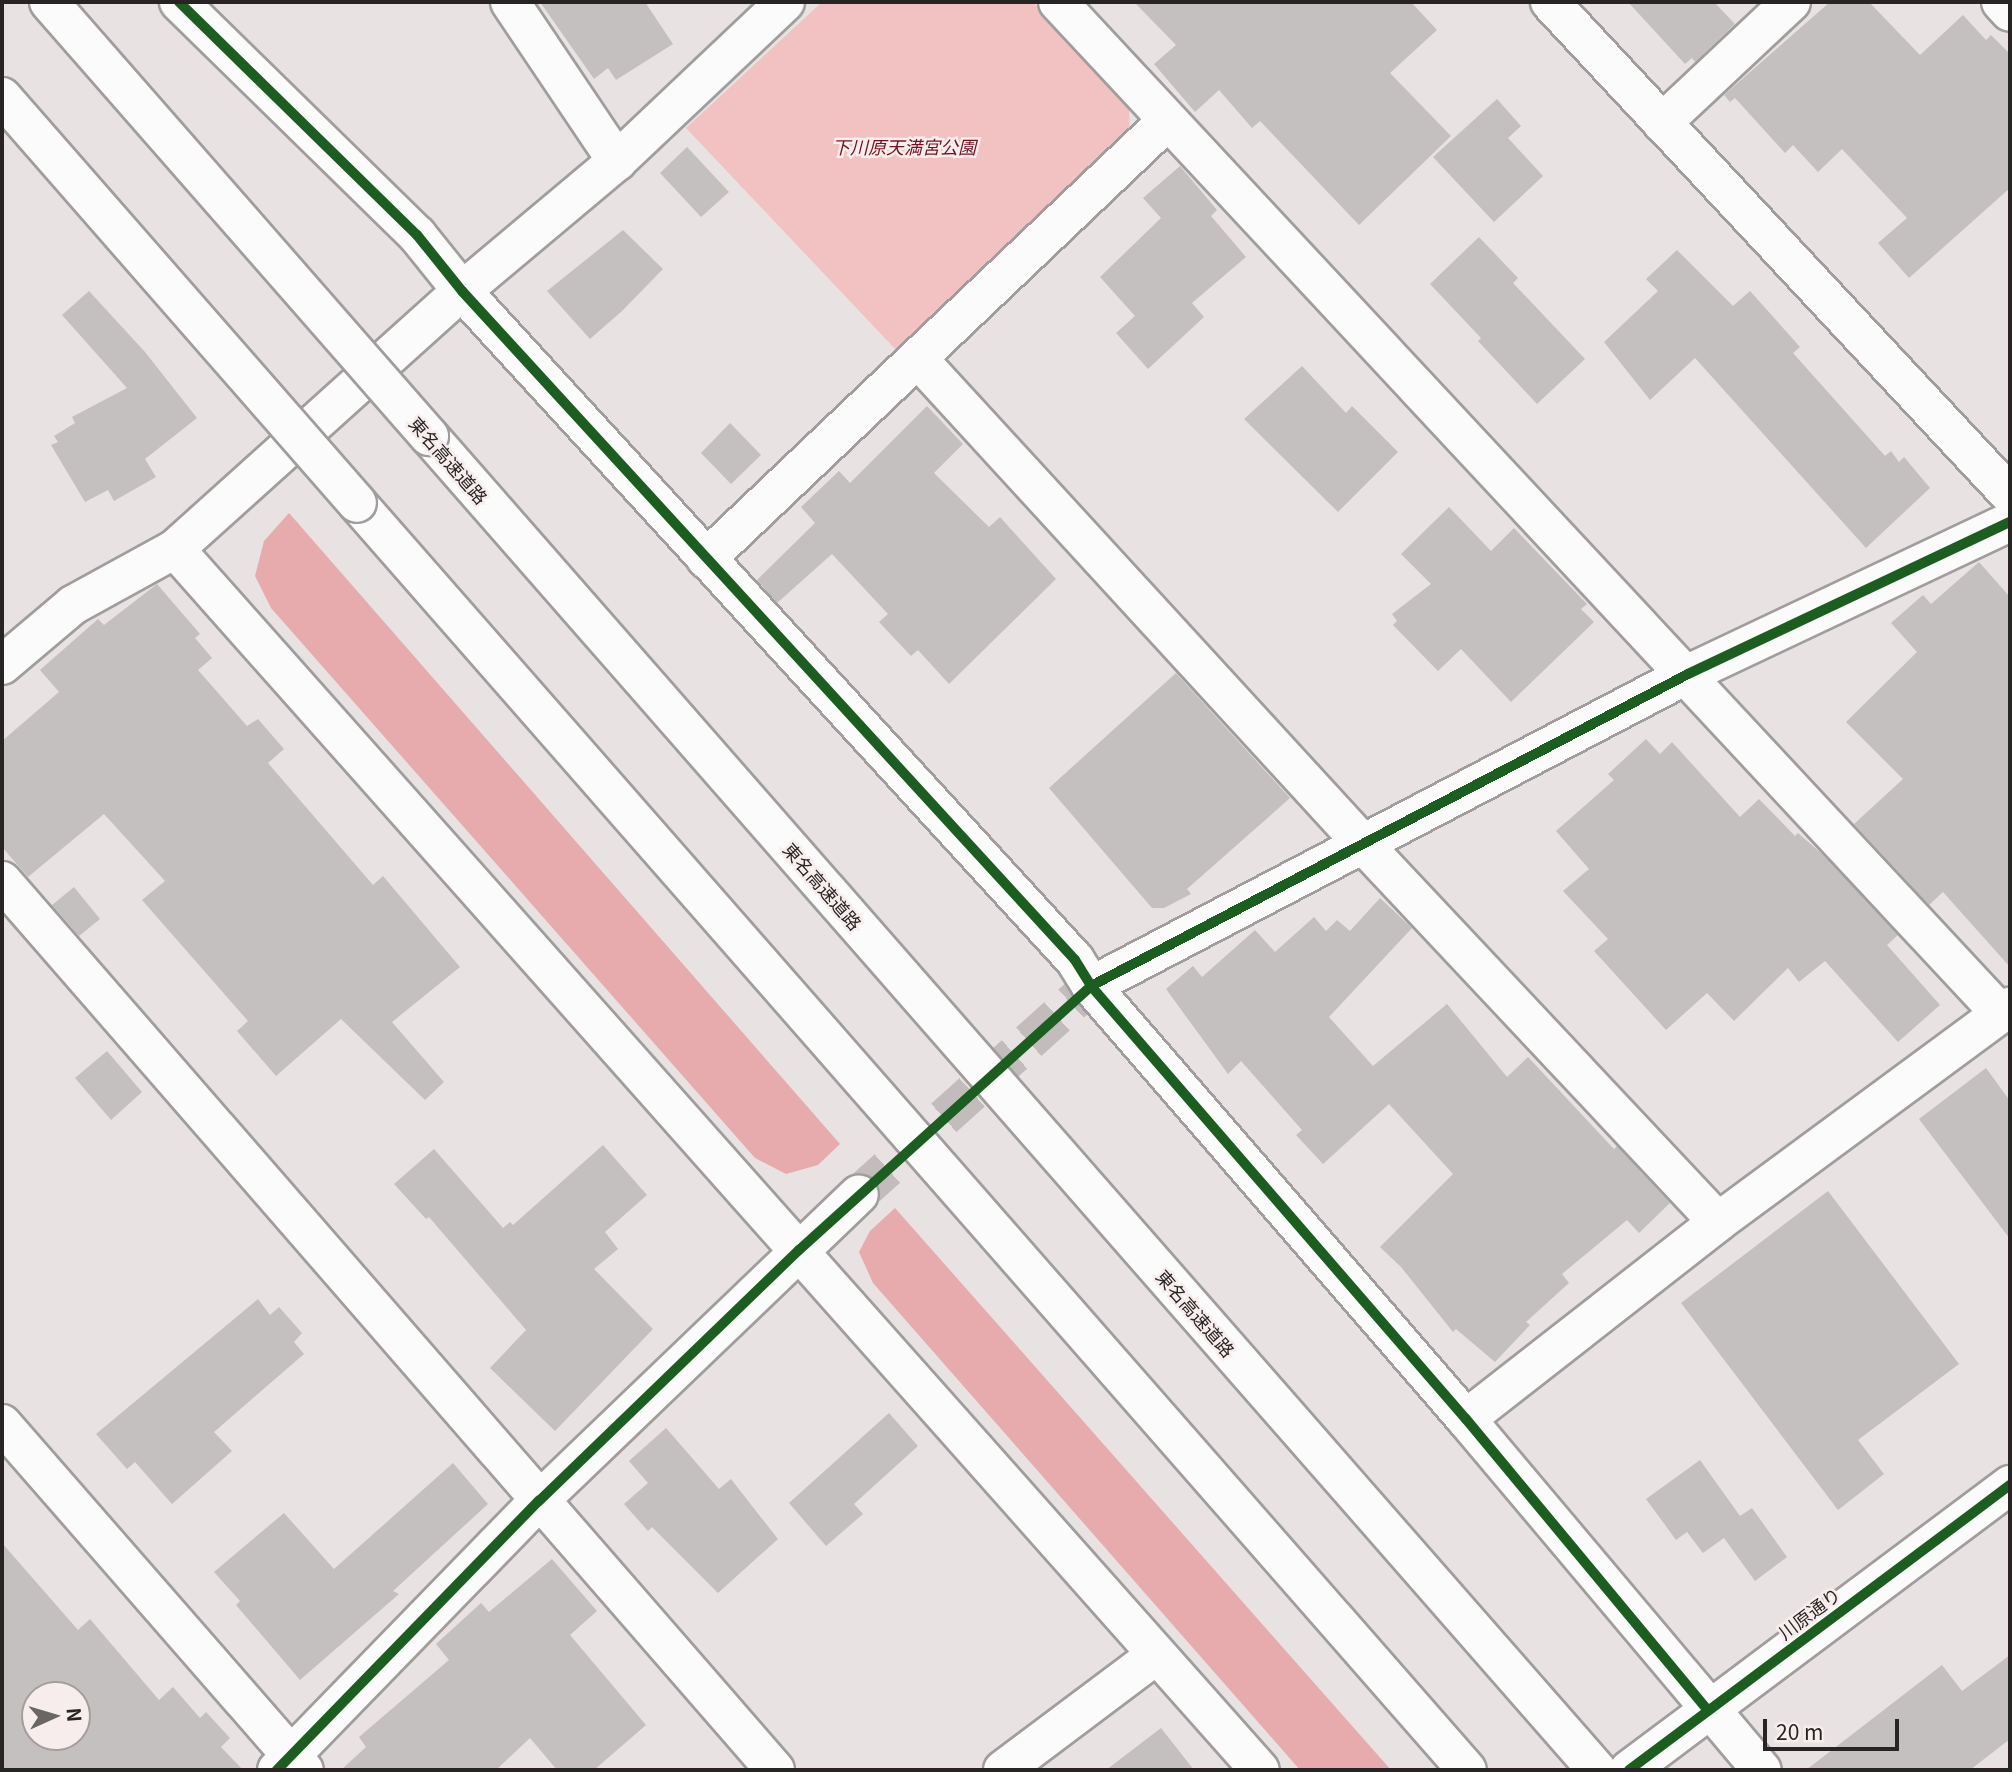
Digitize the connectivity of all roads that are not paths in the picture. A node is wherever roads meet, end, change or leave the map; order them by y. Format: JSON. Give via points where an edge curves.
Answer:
{"nodes":[{"id":1,"x":49,"y":2,"type":"edge"},
{"id":2,"x":178,"y":2,"type":"edge"},
{"id":3,"x":510,"y":2,"type":"edge"},
{"id":4,"x":785,"y":2,"type":"edge"},
{"id":5,"x":1058,"y":2,"type":"edge"},
{"id":6,"x":1550,"y":2,"type":"edge"},
{"id":7,"x":1791,"y":2,"type":"edge"},
{"id":8,"x":2001,"y":2,"type":"edge"},
{"id":9,"x":2010,"y":12,"type":"edge"},
{"id":10,"x":2,"y":97,"type":"edge"},
{"id":11,"x":1166,"y":121,"type":"junction"},
{"id":12,"x":1662,"y":123,"type":"junction"},
{"id":13,"x":617,"y":161,"type":"junction"},
{"id":14,"x":463,"y":291,"type":"junction"},
{"id":15,"x":919,"y":360,"type":"junction"},
{"id":16,"x":2010,"y":495,"type":"edge"},
{"id":17,"x":2010,"y":522,"type":"edge"},
{"id":18,"x":175,"y":549,"type":"junction"},
{"id":19,"x":706,"y":559,"type":"junction"},
{"id":20,"x":2,"y":665,"type":"edge"},
{"id":21,"x":1688,"y":674,"type":"junction"},
{"id":22,"x":1364,"y":845,"type":"junction"},
{"id":23,"x":2,"y":881,"type":"edge"},
{"id":24,"x":1091,"y":985,"type":"junction"},
{"id":25,"x":2006,"y":1010,"type":"edge"},
{"id":26,"x":859,"y":1194,"type":"tunnel mouth"},
{"id":27,"x":1718,"y":1222,"type":"junction"},
{"id":28,"x":799,"y":1250,"type":"junction"},
{"id":29,"x":1466,"y":1419,"type":"junction"},
{"id":30,"x":2,"y":1424,"type":"edge"},
{"id":31,"x":2010,"y":1485,"type":"edge"},
{"id":32,"x":540,"y":1501,"type":"junction"},
{"id":33,"x":1156,"y":1655,"type":"junction"},
{"id":34,"x":1708,"y":1710,"type":"junction"},
{"id":35,"x":1587,"y":1759,"type":"edge"},
{"id":36,"x":291,"y":1765,"type":"edge"},
{"id":37,"x":775,"y":1770,"type":"edge"},
{"id":38,"x":1003,"y":1770,"type":"edge"},
{"id":39,"x":1260,"y":1770,"type":"edge"},
{"id":40,"x":1467,"y":1770,"type":"edge"},
{"id":41,"x":1629,"y":1770,"type":"edge"},
{"id":42,"x":1762,"y":1770,"type":"edge"}],
"edges":[{"from":1,"to":35,"type":"main road","name":"東名高速道路","bridge":true},
{"from":2,"to":14,"type":"main road","via":[[417,234]]},
{"from":3,"to":13,"type":"main road"},
{"from":4,"to":13,"type":"main road"},
{"from":5,"to":11,"type":"main road"},
{"from":6,"to":12,"type":"main road"},
{"from":7,"to":12,"type":"main road"},
{"from":8,"to":9,"type":"main road"},
{"from":10,"to":40,"type":"main road","bridge":true},
{"from":11,"to":15,"type":"main road"},
{"from":11,"to":21,"type":"main road"},
{"from":12,"to":16,"type":"main road"},
{"from":13,"to":14,"type":"main road"},
{"from":14,"to":18,"type":"main road"},
{"from":14,"to":19,"type":"main road"},
{"from":15,"to":19,"type":"main road"},
{"from":15,"to":22,"type":"main road"},
{"from":17,"to":21,"type":"main road"},
{"from":18,"to":20,"type":"main road","via":[[73,605]]},
{"from":18,"to":28,"type":"main road"},
{"from":19,"to":24,"type":"main road","via":[[1075,960]]},
{"from":21,"to":22,"type":"main road"},
{"from":21,"to":25,"type":"main road"},
{"from":22,"to":24,"type":"main road"},
{"from":22,"to":27,"type":"main road"},
{"from":23,"to":32,"type":"main road"},
{"from":24,"to":29,"type":"main road"},
{"from":25,"to":27,"type":"main road"},
{"from":26,"to":28,"type":"main road"},
{"from":27,"to":29,"type":"main road"},
{"from":28,"to":32,"type":"main road"},
{"from":28,"to":33,"type":"main road"},
{"from":29,"to":34,"type":"main road"},
{"from":30,"to":36,"type":"main road"},
{"from":31,"to":34,"type":"main road","name":"川原通り"},
{"from":32,"to":36,"type":"main road"},
{"from":32,"to":37,"type":"main road"},
{"from":33,"to":38,"type":"main road"},
{"from":33,"to":39,"type":"main road"},
{"from":34,"to":41,"type":"main road","name":"川原通り"},
{"from":34,"to":42,"type":"main road"}]}
